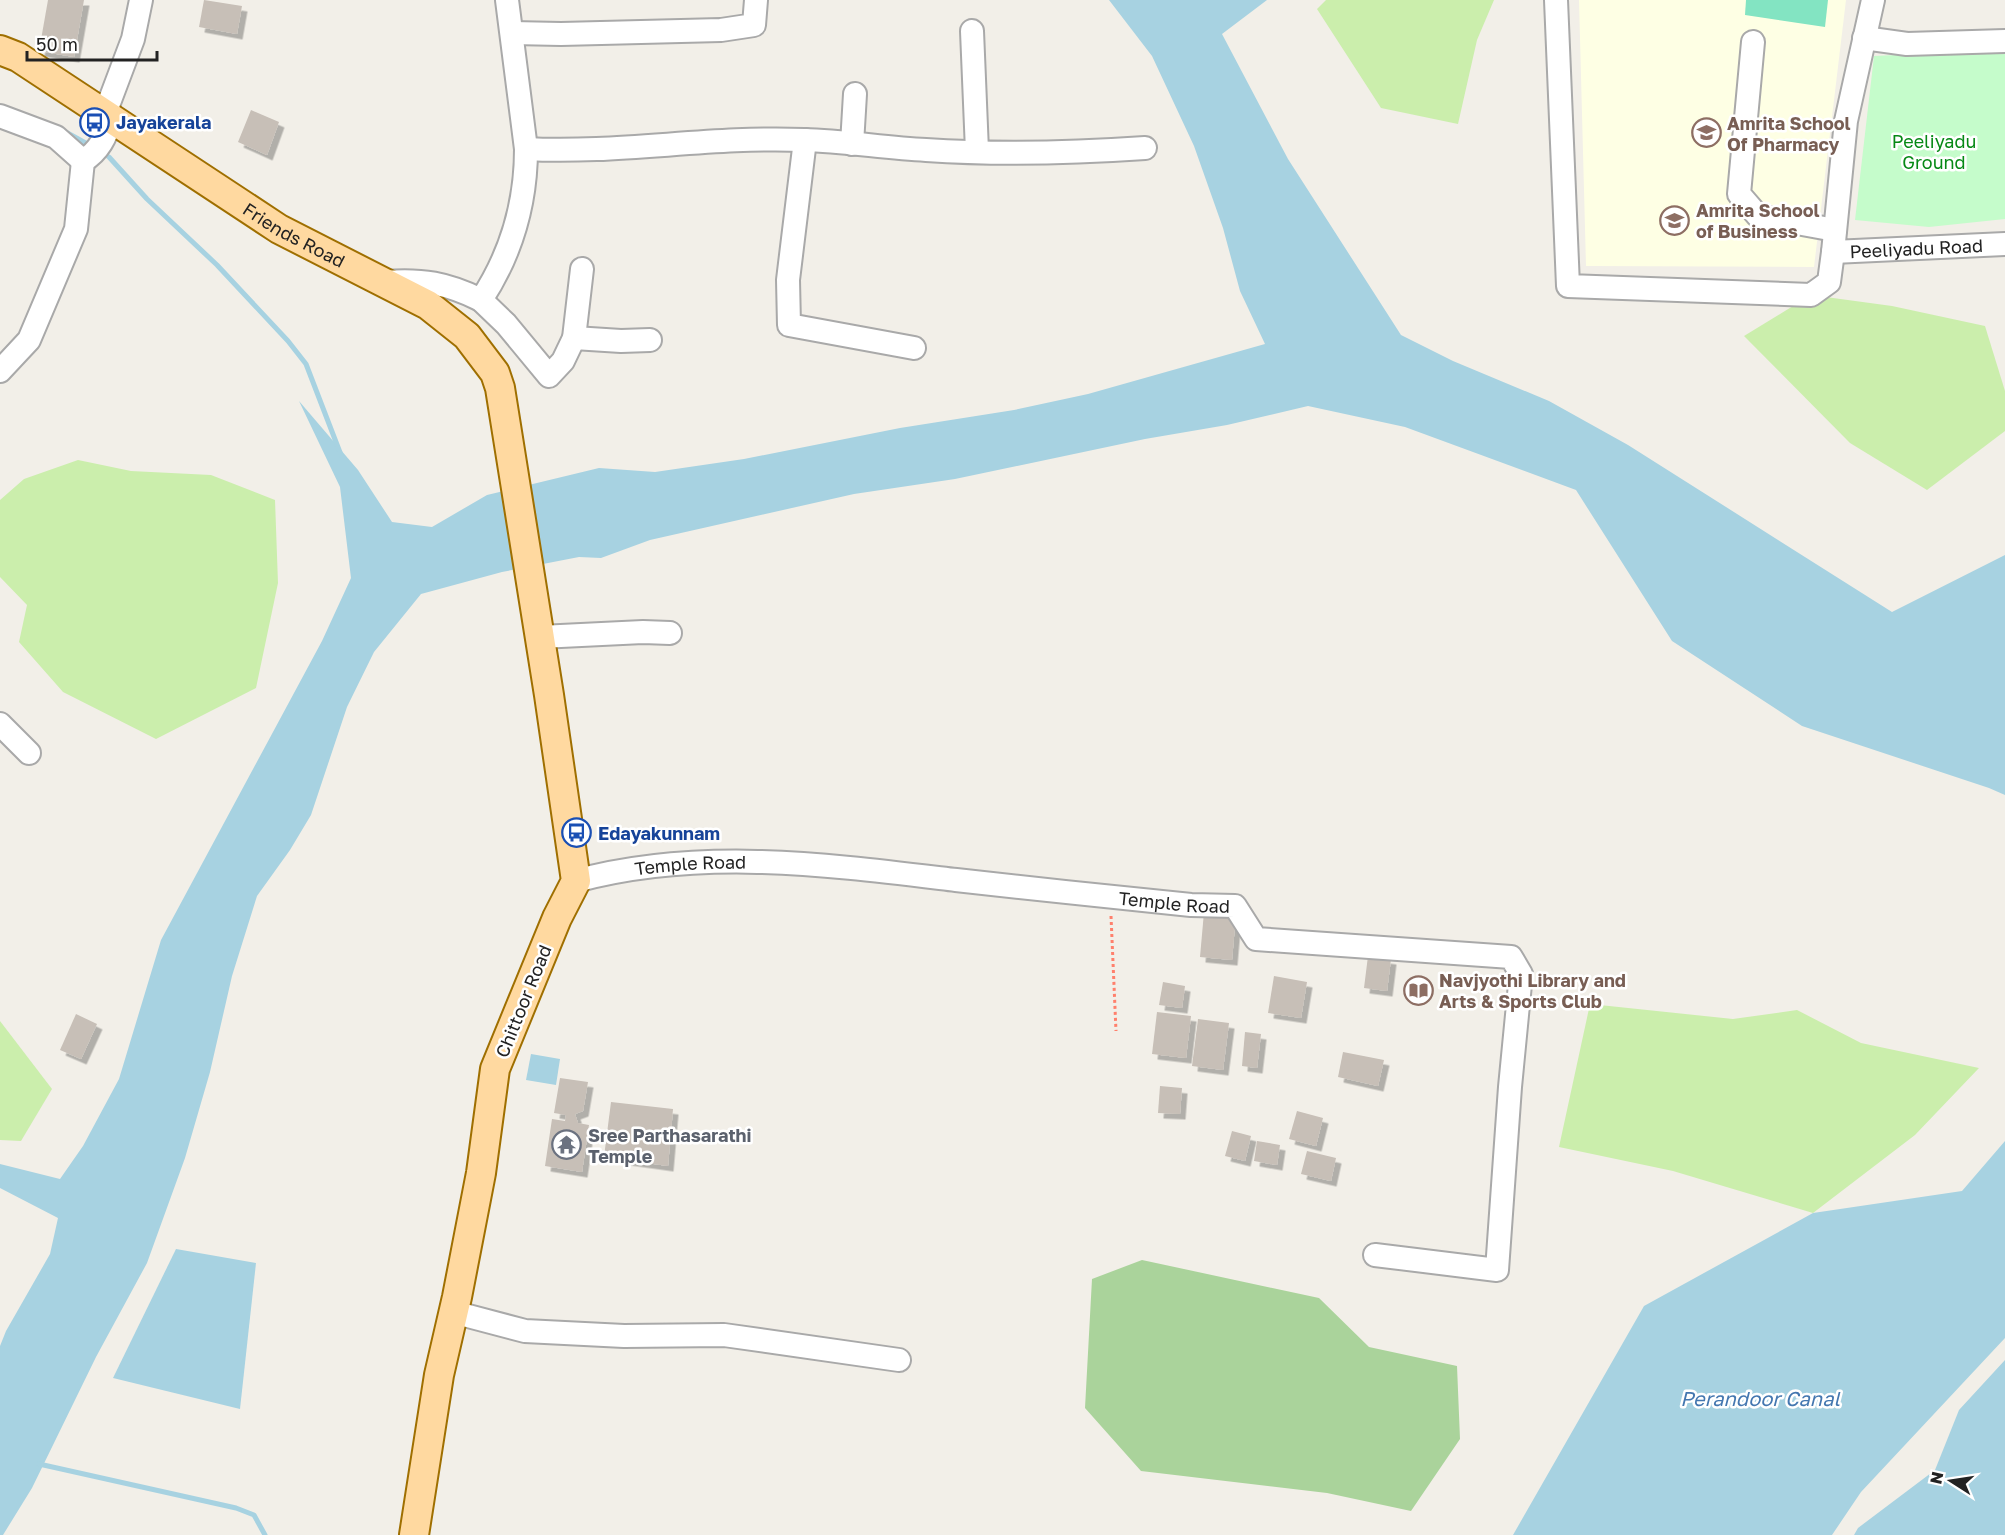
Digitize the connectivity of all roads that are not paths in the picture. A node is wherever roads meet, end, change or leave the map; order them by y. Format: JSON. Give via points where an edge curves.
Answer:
{"nodes":[{"id":1,"x":141,"y":0,"type":"edge"},
{"id":2,"x":507,"y":0,"type":"edge"},
{"id":3,"x":756,"y":0,"type":"edge"},
{"id":4,"x":1556,"y":0,"type":"edge"},
{"id":5,"x":1873,"y":0,"type":"edge"},
{"id":6,"x":972,"y":31,"type":"dead end"},
{"id":7,"x":512,"y":33,"type":"junction"},
{"id":8,"x":1864,"y":38,"type":"junction"},
{"id":9,"x":2005,"y":40,"type":"edge"},
{"id":10,"x":1753,"y":42,"type":"dead end"},
{"id":11,"x":0,"y":50,"type":"edge"},
{"id":12,"x":855,"y":94,"type":"dead end"},
{"id":13,"x":0,"y":116,"type":"edge"},
{"id":14,"x":106,"y":125,"type":"junction"},
{"id":15,"x":805,"y":140,"type":"junction"},
{"id":16,"x":852,"y":144,"type":"junction"},
{"id":17,"x":1145,"y":148,"type":"dead end"},
{"id":18,"x":526,"y":149,"type":"junction"},
{"id":19,"x":977,"y":151,"type":"junction"},
{"id":20,"x":87,"y":159,"type":"junction"},
{"id":21,"x":1834,"y":241,"type":"junction"},
{"id":22,"x":2005,"y":244,"type":"edge"},
{"id":23,"x":582,"y":269,"type":"dead end"},
{"id":24,"x":384,"y":282,"type":"junction"},
{"id":25,"x":482,"y":300,"type":"junction"},
{"id":26,"x":574,"y":338,"type":"junction"},
{"id":27,"x":650,"y":340,"type":"dead end"},
{"id":28,"x":914,"y":348,"type":"dead end"},
{"id":29,"x":0,"y":371,"type":"edge"},
{"id":30,"x":670,"y":633,"type":"dead end"},
{"id":31,"x":540,"y":637,"type":"junction"},
{"id":32,"x":0,"y":724,"type":"edge"},
{"id":33,"x":30,"y":753,"type":"dead end"},
{"id":34,"x":576,"y":881,"type":"junction"},
{"id":35,"x":1375,"y":1255,"type":"dead end"},
{"id":36,"x":453,"y":1312,"type":"junction"},
{"id":37,"x":899,"y":1360,"type":"dead end"},
{"id":38,"x":414,"y":1535,"type":"edge"}],
"edges":[{"from":1,"to":14,"type":"street"},
{"from":2,"to":7,"type":"street"},
{"from":3,"to":7,"type":"street","via":[[754,25],[722,30]]},
{"from":4,"to":21,"type":"street","via":[[1568,286],[1811,295],[1829,282]]},
{"from":5,"to":8,"type":"street","name":"Peeliyadu Road"},
{"from":6,"to":19,"type":"street"},
{"from":7,"to":18,"type":"street"},
{"from":8,"to":9,"type":"street","via":[[1907,44]]},
{"from":8,"to":21,"type":"street","name":"Peeliyadu Road","via":[[1846,121]]},
{"from":10,"to":21,"type":"street","via":[[1739,194],[1758,216]]},
{"from":11,"to":14,"type":"main road","name":"Friends Road","via":[[18,57]]},
{"from":12,"to":16,"type":"street"},
{"from":13,"to":20,"type":"street","via":[[56,137]]},
{"from":14,"to":20,"type":"street"},
{"from":14,"to":24,"type":"main road","name":"Friends Road","via":[[279,229]]},
{"from":15,"to":16,"type":"street"},
{"from":15,"to":18,"type":"street"},
{"from":15,"to":28,"type":"street","via":[[788,280],[789,326]]},
{"from":16,"to":19,"type":"street"},
{"from":17,"to":19,"type":"street","via":[[1070,154]]},
{"from":18,"to":25,"type":"street","via":[[525,188],[518,219],[500,267]]},
{"from":20,"to":29,"type":"street","via":[[76,229],[29,340]]},
{"from":21,"to":22,"type":"street","name":"Peeliyadu Road"},
{"from":23,"to":26,"type":"street"},
{"from":24,"to":25,"type":"street","via":[[433,282]]},
{"from":24,"to":31,"type":"main road","name":"Friends Road","via":[[450,321],[467,336],[495,373]]},
{"from":25,"to":26,"type":"street","via":[[549,376]]},
{"from":26,"to":27,"type":"street"},
{"from":30,"to":31,"type":"street"},
{"from":31,"to":34,"type":"main road"},
{"from":32,"to":33,"type":"street"},
{"from":34,"to":35,"type":"street","name":"Temple Road","via":[[677,863],[841,867],[1235,906],[1256,939],[1511,957],[1521,974],[1497,1270]]},
{"from":34,"to":36,"type":"main road","name":"Chittoor Road","via":[[495,1069],[481,1173]]},
{"from":36,"to":37,"type":"street","via":[[525,1330],[624,1336],[724,1335]]},
{"from":36,"to":38,"type":"main road","name":"Chittoor Road"}]}
